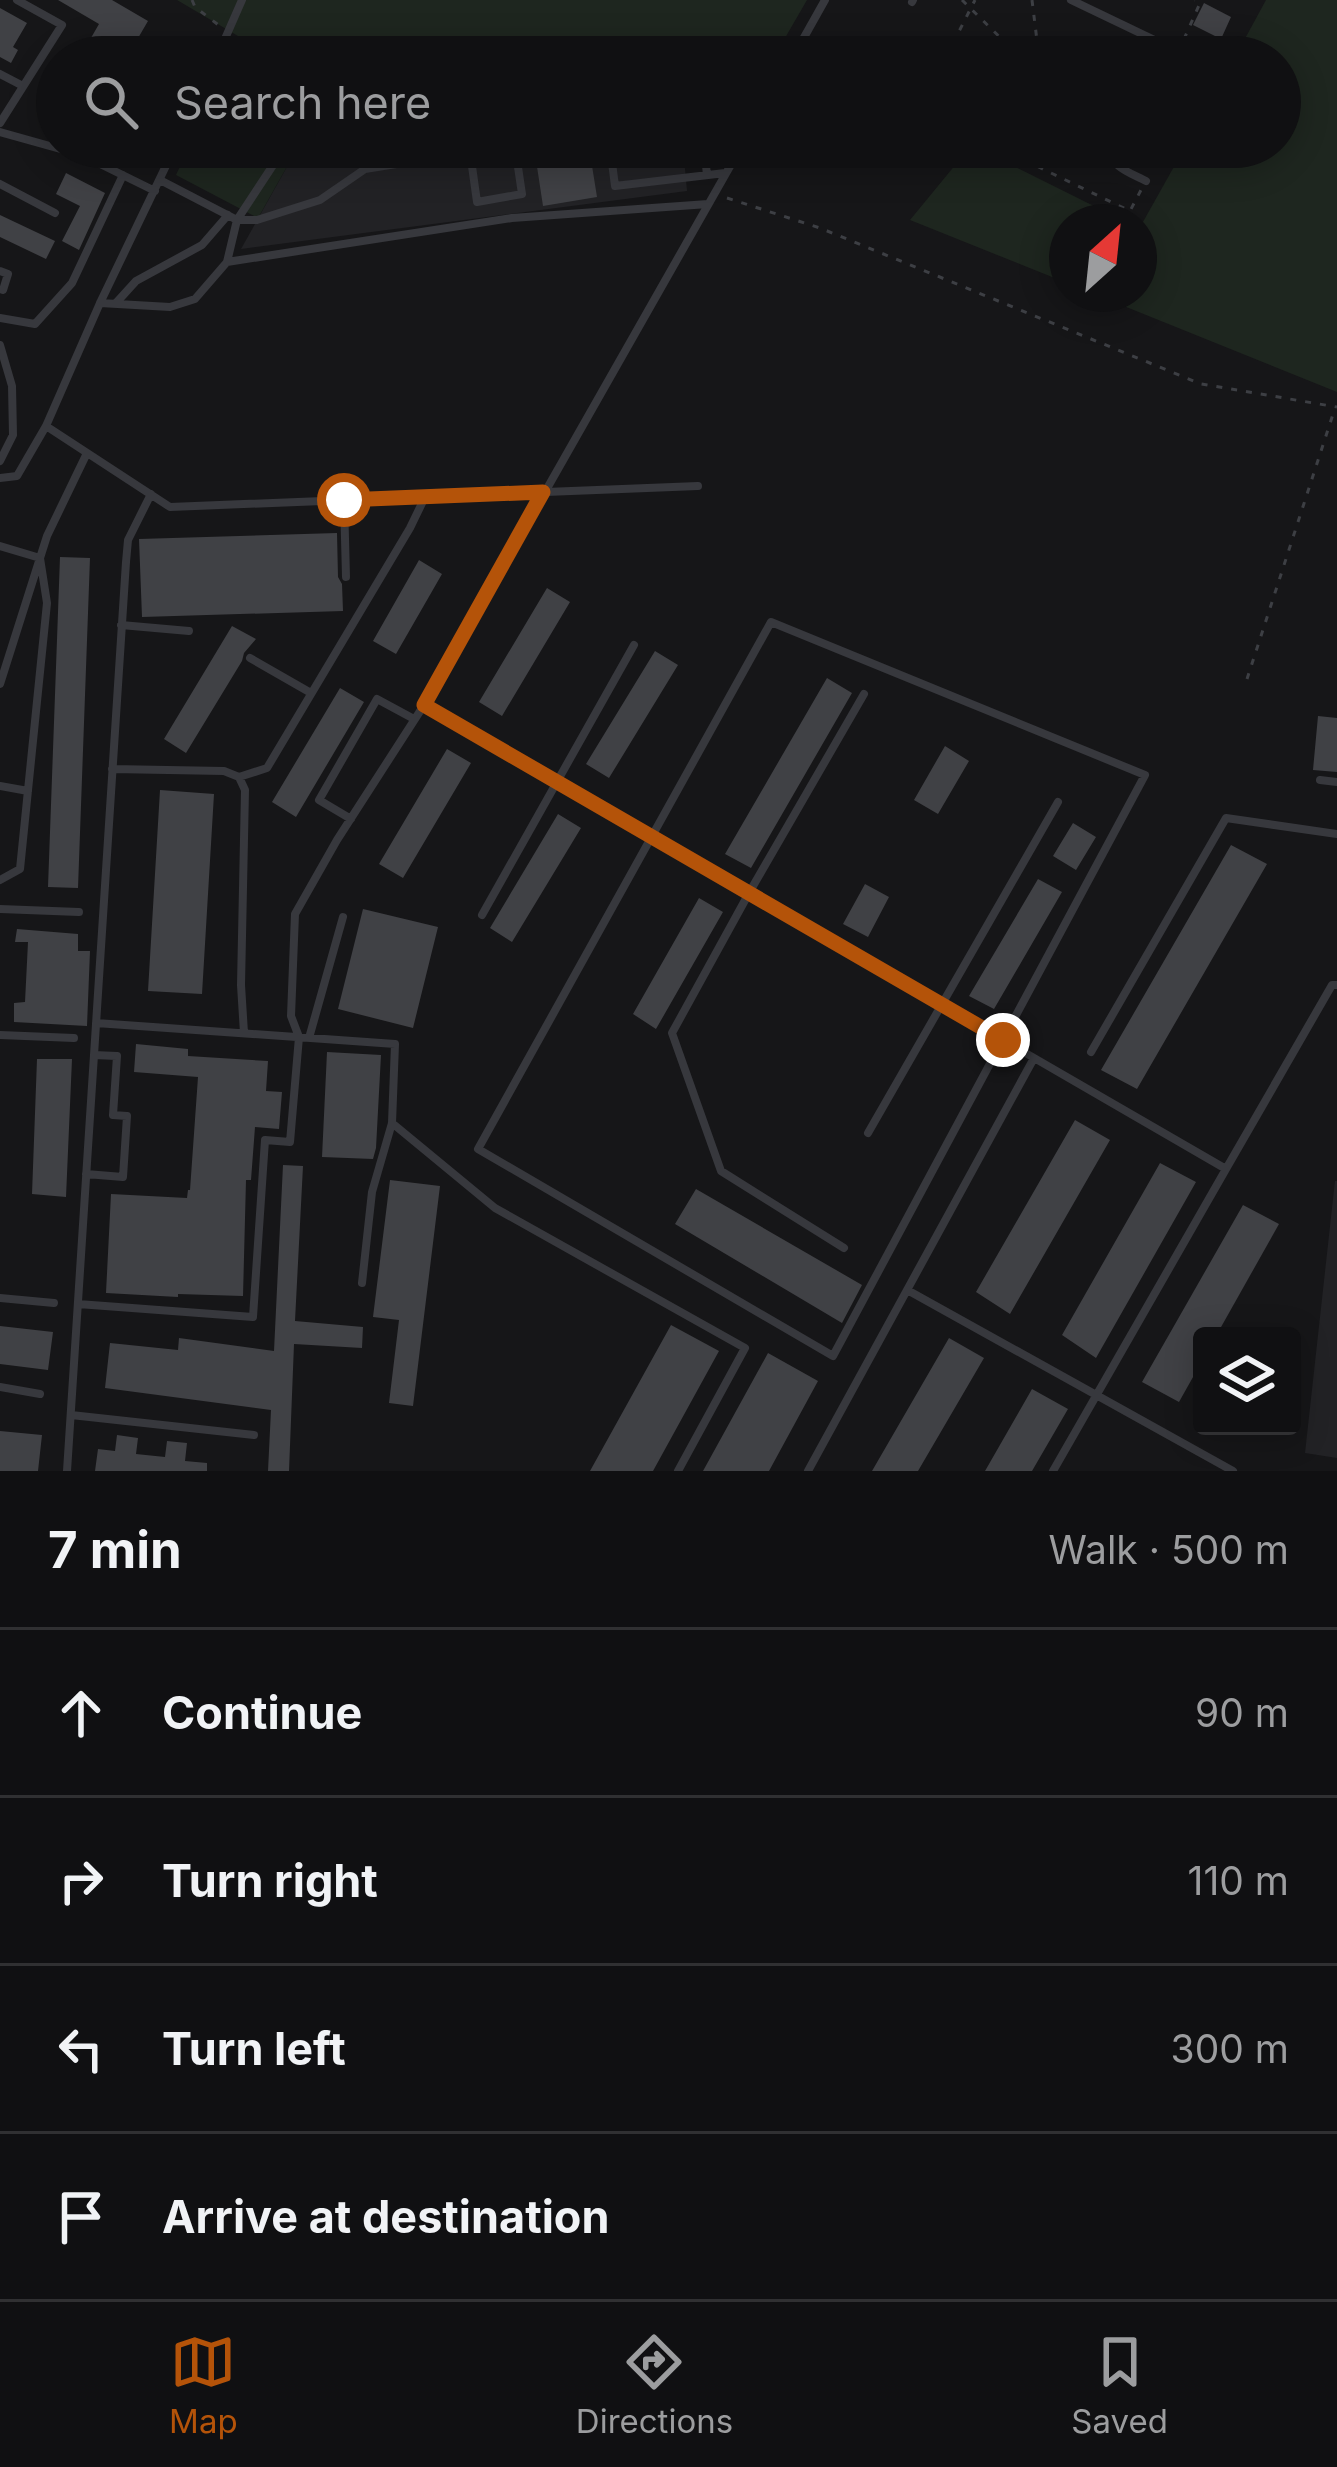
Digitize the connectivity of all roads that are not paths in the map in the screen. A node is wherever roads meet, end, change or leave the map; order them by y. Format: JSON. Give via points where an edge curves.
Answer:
{"nodes":[{"id":1,"x":17,"y":0,"type":"edge"},
{"id":2,"x":242,"y":0,"type":"edge"},
{"id":3,"x":825,"y":0,"type":"edge"},
{"id":4,"x":1071,"y":0,"type":"edge"},
{"id":5,"x":55,"y":36,"type":"edge"},
{"id":6,"x":227,"y":36,"type":"edge"},
{"id":7,"x":805,"y":36,"type":"edge"},
{"id":8,"x":1146,"y":36,"type":"edge"},
{"id":9,"x":36,"y":66,"type":"edge"},
{"id":10,"x":0,"y":74,"type":"edge"},
{"id":11,"x":23,"y":86,"type":"junction"},
{"id":12,"x":0,"y":128,"type":"edge"},
{"id":13,"x":36,"y":140,"type":"edge"},
{"id":14,"x":109,"y":168,"type":"edge"},
{"id":15,"x":166,"y":168,"type":"edge"},
{"id":16,"x":270,"y":168,"type":"edge"},
{"id":17,"x":377,"y":168,"type":"edge"},
{"id":18,"x":472,"y":168,"type":"edge"},
{"id":19,"x":518,"y":168,"type":"edge"},
{"id":20,"x":612,"y":168,"type":"edge"},
{"id":21,"x":706,"y":168,"type":"edge"},
{"id":22,"x":729,"y":168,"type":"edge"},
{"id":23,"x":1122,"y":168,"type":"edge"},
{"id":24,"x":726,"y":173,"type":"junction"},
{"id":25,"x":123,"y":175,"type":"junction"},
{"id":26,"x":707,"y":175,"type":"junction"},
{"id":27,"x":160,"y":180,"type":"junction"},
{"id":28,"x":1146,"y":181,"type":"road end"},
{"id":29,"x":0,"y":184,"type":"edge"},
{"id":30,"x":155,"y":191,"type":"junction"},
{"id":31,"x":708,"y":204,"type":"junction"},
{"id":32,"x":55,"y":213,"type":"dead end"},
{"id":33,"x":233,"y":218,"type":"junction"},
{"id":34,"x":227,"y":262,"type":"junction"},
{"id":35,"x":0,"y":271,"type":"edge"},
{"id":36,"x":3,"y":290,"type":"dead end"},
{"id":37,"x":100,"y":303,"type":"junction"},
{"id":38,"x":115,"y":304,"type":"junction"},
{"id":39,"x":0,"y":318,"type":"edge"},
{"id":40,"x":0,"y":345,"type":"edge"},
{"id":41,"x":46,"y":426,"type":"junction"},
{"id":42,"x":87,"y":452,"type":"junction"},
{"id":43,"x":0,"y":460,"type":"edge"},
{"id":44,"x":0,"y":478,"type":"edge"},
{"id":45,"x":698,"y":486,"type":"dead end"},
{"id":46,"x":543,"y":492,"type":"junction"},
{"id":47,"x":151,"y":494,"type":"junction"},
{"id":48,"x":425,"y":497,"type":"junction"},
{"id":49,"x":344,"y":500,"type":"junction"},
{"id":50,"x":0,"y":546,"type":"edge"},
{"id":51,"x":40,"y":558,"type":"junction"},
{"id":52,"x":346,"y":578,"type":"dead end"},
{"id":53,"x":121,"y":625,"type":"junction"},
{"id":54,"x":189,"y":631,"type":"dead end"},
{"id":55,"x":634,"y":644,"type":"dead end"},
{"id":56,"x":5,"y":649,"type":"edge"},
{"id":57,"x":250,"y":658,"type":"dead end"},
{"id":58,"x":0,"y":684,"type":"edge"},
{"id":59,"x":312,"y":693,"type":"junction"},
{"id":60,"x":864,"y":694,"type":"dead end"},
{"id":61,"x":424,"y":705,"type":"junction"},
{"id":62,"x":414,"y":719,"type":"junction"},
{"id":63,"x":112,"y":769,"type":"junction"},
{"id":64,"x":239,"y":777,"type":"junction"},
{"id":65,"x":1320,"y":780,"type":"dead end"},
{"id":66,"x":557,"y":782,"type":"junction"},
{"id":67,"x":1337,"y":782,"type":"edge"},
{"id":68,"x":0,"y":786,"type":"edge"},
{"id":69,"x":28,"y":791,"type":"junction"},
{"id":70,"x":1058,"y":802,"type":"dead end"},
{"id":71,"x":351,"y":819,"type":"junction"},
{"id":72,"x":1337,"y":834,"type":"edge"},
{"id":73,"x":654,"y":837,"type":"junction"},
{"id":74,"x":0,"y":880,"type":"edge"},
{"id":75,"x":748,"y":893,"type":"junction"},
{"id":76,"x":0,"y":909,"type":"edge"},
{"id":77,"x":80,"y":912,"type":"dead end"},
{"id":78,"x":482,"y":915,"type":"dead end"},
{"id":79,"x":343,"y":917,"type":"dead end"},
{"id":80,"x":1337,"y":985,"type":"edge"},
{"id":81,"x":942,"y":1005,"type":"junction"},
{"id":82,"x":96,"y":1023,"type":"junction"},
{"id":83,"x":244,"y":1034,"type":"junction"},
{"id":84,"x":0,"y":1035,"type":"edge"},
{"id":85,"x":74,"y":1038,"type":"dead end"},
{"id":86,"x":304,"y":1038,"type":"junction"},
{"id":87,"x":1003,"y":1040,"type":"junction"},
{"id":88,"x":1091,"y":1052,"type":"dead end"},
{"id":89,"x":94,"y":1055,"type":"junction"},
{"id":90,"x":1034,"y":1058,"type":"junction"},
{"id":91,"x":392,"y":1123,"type":"junction"},
{"id":92,"x":868,"y":1133,"type":"dead end"},
{"id":93,"x":1226,"y":1169,"type":"junction"},
{"id":94,"x":86,"y":1174,"type":"junction"},
{"id":95,"x":844,"y":1248,"type":"dead end"},
{"id":96,"x":362,"y":1283,"type":"dead end"},
{"id":97,"x":909,"y":1291,"type":"junction"},
{"id":98,"x":0,"y":1298,"type":"edge"},
{"id":99,"x":54,"y":1303,"type":"dead end"},
{"id":100,"x":78,"y":1304,"type":"junction"},
{"id":101,"x":0,"y":1387,"type":"edge"},
{"id":102,"x":40,"y":1394,"type":"dead end"},
{"id":103,"x":1094,"y":1395,"type":"junction"},
{"id":104,"x":71,"y":1415,"type":"junction"},
{"id":105,"x":254,"y":1435,"type":"dead end"},
{"id":106,"x":68,"y":1471,"type":"edge"},
{"id":107,"x":678,"y":1471,"type":"edge"},
{"id":108,"x":808,"y":1471,"type":"edge"},
{"id":109,"x":1053,"y":1471,"type":"edge"},
{"id":110,"x":1233,"y":1471,"type":"edge"}],
"edges":[{"from":1,"to":5,"type":"lane","via":[[62,25]]},
{"from":2,"to":6,"type":"lane"},
{"from":3,"to":7,"type":"lane"},
{"from":4,"to":8,"type":"lane"},
{"from":9,"to":11,"type":"lane"},
{"from":10,"to":11,"type":"lane"},
{"from":11,"to":12,"type":"lane"},
{"from":12,"to":13,"type":"lane"},
{"from":14,"to":25,"type":"lane"},
{"from":15,"to":27,"type":"lane"},
{"from":16,"to":33,"type":"lane"},
{"from":17,"to":33,"type":"lane","via":[[320,200],[257,220]]},
{"from":18,"to":19,"type":"lane","via":[[477,202],[522,194]]},
{"from":20,"to":26,"type":"lane","via":[[614,186]]},
{"from":21,"to":26,"type":"lane"},
{"from":22,"to":24,"type":"lane"},
{"from":23,"to":28,"type":"lane"},
{"from":24,"to":26,"type":"lane"},
{"from":24,"to":31,"type":"lane"},
{"from":25,"to":30,"type":"lane"},
{"from":25,"to":39,"type":"lane","via":[[73,283],[35,324]]},
{"from":27,"to":30,"type":"lane"},
{"from":27,"to":33,"type":"lane"},
{"from":29,"to":32,"type":"lane"},
{"from":30,"to":37,"type":"lane"},
{"from":31,"to":34,"type":"lane","via":[[512,218]]},
{"from":31,"to":46,"type":"lane"},
{"from":33,"to":34,"type":"lane"},
{"from":33,"to":38,"type":"lane","via":[[136,281]]},
{"from":34,"to":38,"type":"lane","via":[[195,299],[170,307]]},
{"from":35,"to":36,"type":"lane","via":[[8,274]]},
{"from":37,"to":38,"type":"lane"},
{"from":37,"to":41,"type":"lane"},
{"from":40,"to":43,"type":"lane","via":[[13,434]]},
{"from":41,"to":42,"type":"lane"},
{"from":41,"to":44,"type":"lane","via":[[17,476]]},
{"from":42,"to":47,"type":"lane"},
{"from":42,"to":51,"type":"lane"},
{"from":45,"to":46,"type":"lane"},
{"from":46,"to":48,"type":"lane"},
{"from":46,"to":61,"type":"lane"},
{"from":47,"to":49,"type":"lane","via":[[170,507]]},
{"from":47,"to":53,"type":"lane","via":[[128,540]]},
{"from":48,"to":49,"type":"lane"},
{"from":48,"to":59,"type":"lane"},
{"from":49,"to":52,"type":"lane"},
{"from":50,"to":51,"type":"lane"},
{"from":51,"to":56,"type":"lane"},
{"from":51,"to":69,"type":"lane","via":[[46,603]]},
{"from":53,"to":54,"type":"lane"},
{"from":53,"to":63,"type":"lane"},
{"from":55,"to":66,"type":"lane"},
{"from":56,"to":58,"type":"lane"},
{"from":57,"to":59,"type":"lane"},
{"from":59,"to":64,"type":"lane","via":[[267,768]]},
{"from":60,"to":75,"type":"lane"},
{"from":61,"to":62,"type":"lane"},
{"from":61,"to":66,"type":"lane"},
{"from":62,"to":71,"type":"lane"},
{"from":62,"to":71,"type":"lane","via":[[377,699],[319,800]]},
{"from":63,"to":64,"type":"lane"},
{"from":63,"to":82,"type":"lane"},
{"from":64,"to":83,"type":"lane"},
{"from":65,"to":67,"type":"lane"},
{"from":66,"to":73,"type":"lane"},
{"from":66,"to":78,"type":"lane"},
{"from":68,"to":69,"type":"lane"},
{"from":69,"to":74,"type":"lane","via":[[20,869]]},
{"from":70,"to":81,"type":"lane"},
{"from":71,"to":86,"type":"lane","via":[[295,914],[291,1016]]},
{"from":72,"to":88,"type":"lane","via":[[1226,818]]},
{"from":73,"to":75,"type":"lane"},
{"from":73,"to":87,"type":"lane","via":[[771,622],[1145,775]]},
{"from":73,"to":87,"type":"lane","via":[[478,1150],[833,1356]]},
{"from":75,"to":81,"type":"lane"},
{"from":75,"to":95,"type":"lane","via":[[672,1033],[721,1171]]},
{"from":76,"to":77,"type":"lane"},
{"from":79,"to":86,"type":"lane"},
{"from":80,"to":93,"type":"lane"},
{"from":81,"to":87,"type":"lane"},
{"from":81,"to":92,"type":"lane"},
{"from":82,"to":83,"type":"lane"},
{"from":82,"to":89,"type":"lane"},
{"from":83,"to":86,"type":"lane"},
{"from":84,"to":85,"type":"lane"},
{"from":86,"to":91,"type":"lane","via":[[394,1044]]},
{"from":86,"to":100,"type":"lane","via":[[290,1142],[265,1140],[253,1317]]},
{"from":87,"to":90,"type":"lane"},
{"from":89,"to":94,"type":"lane"},
{"from":89,"to":94,"type":"lane","via":[[117,1056],[113,1114],[127,1116],[123,1177]]},
{"from":90,"to":93,"type":"lane"},
{"from":90,"to":97,"type":"lane"},
{"from":91,"to":96,"type":"lane","via":[[372,1192]]},
{"from":91,"to":107,"type":"lane","via":[[495,1208],[745,1348]]},
{"from":93,"to":103,"type":"lane"},
{"from":94,"to":100,"type":"lane"},
{"from":97,"to":103,"type":"lane"},
{"from":97,"to":108,"type":"lane"},
{"from":98,"to":99,"type":"lane"},
{"from":100,"to":104,"type":"lane"},
{"from":101,"to":102,"type":"lane"},
{"from":103,"to":109,"type":"lane"},
{"from":103,"to":110,"type":"lane"},
{"from":104,"to":105,"type":"lane"},
{"from":104,"to":106,"type":"lane"}]}
